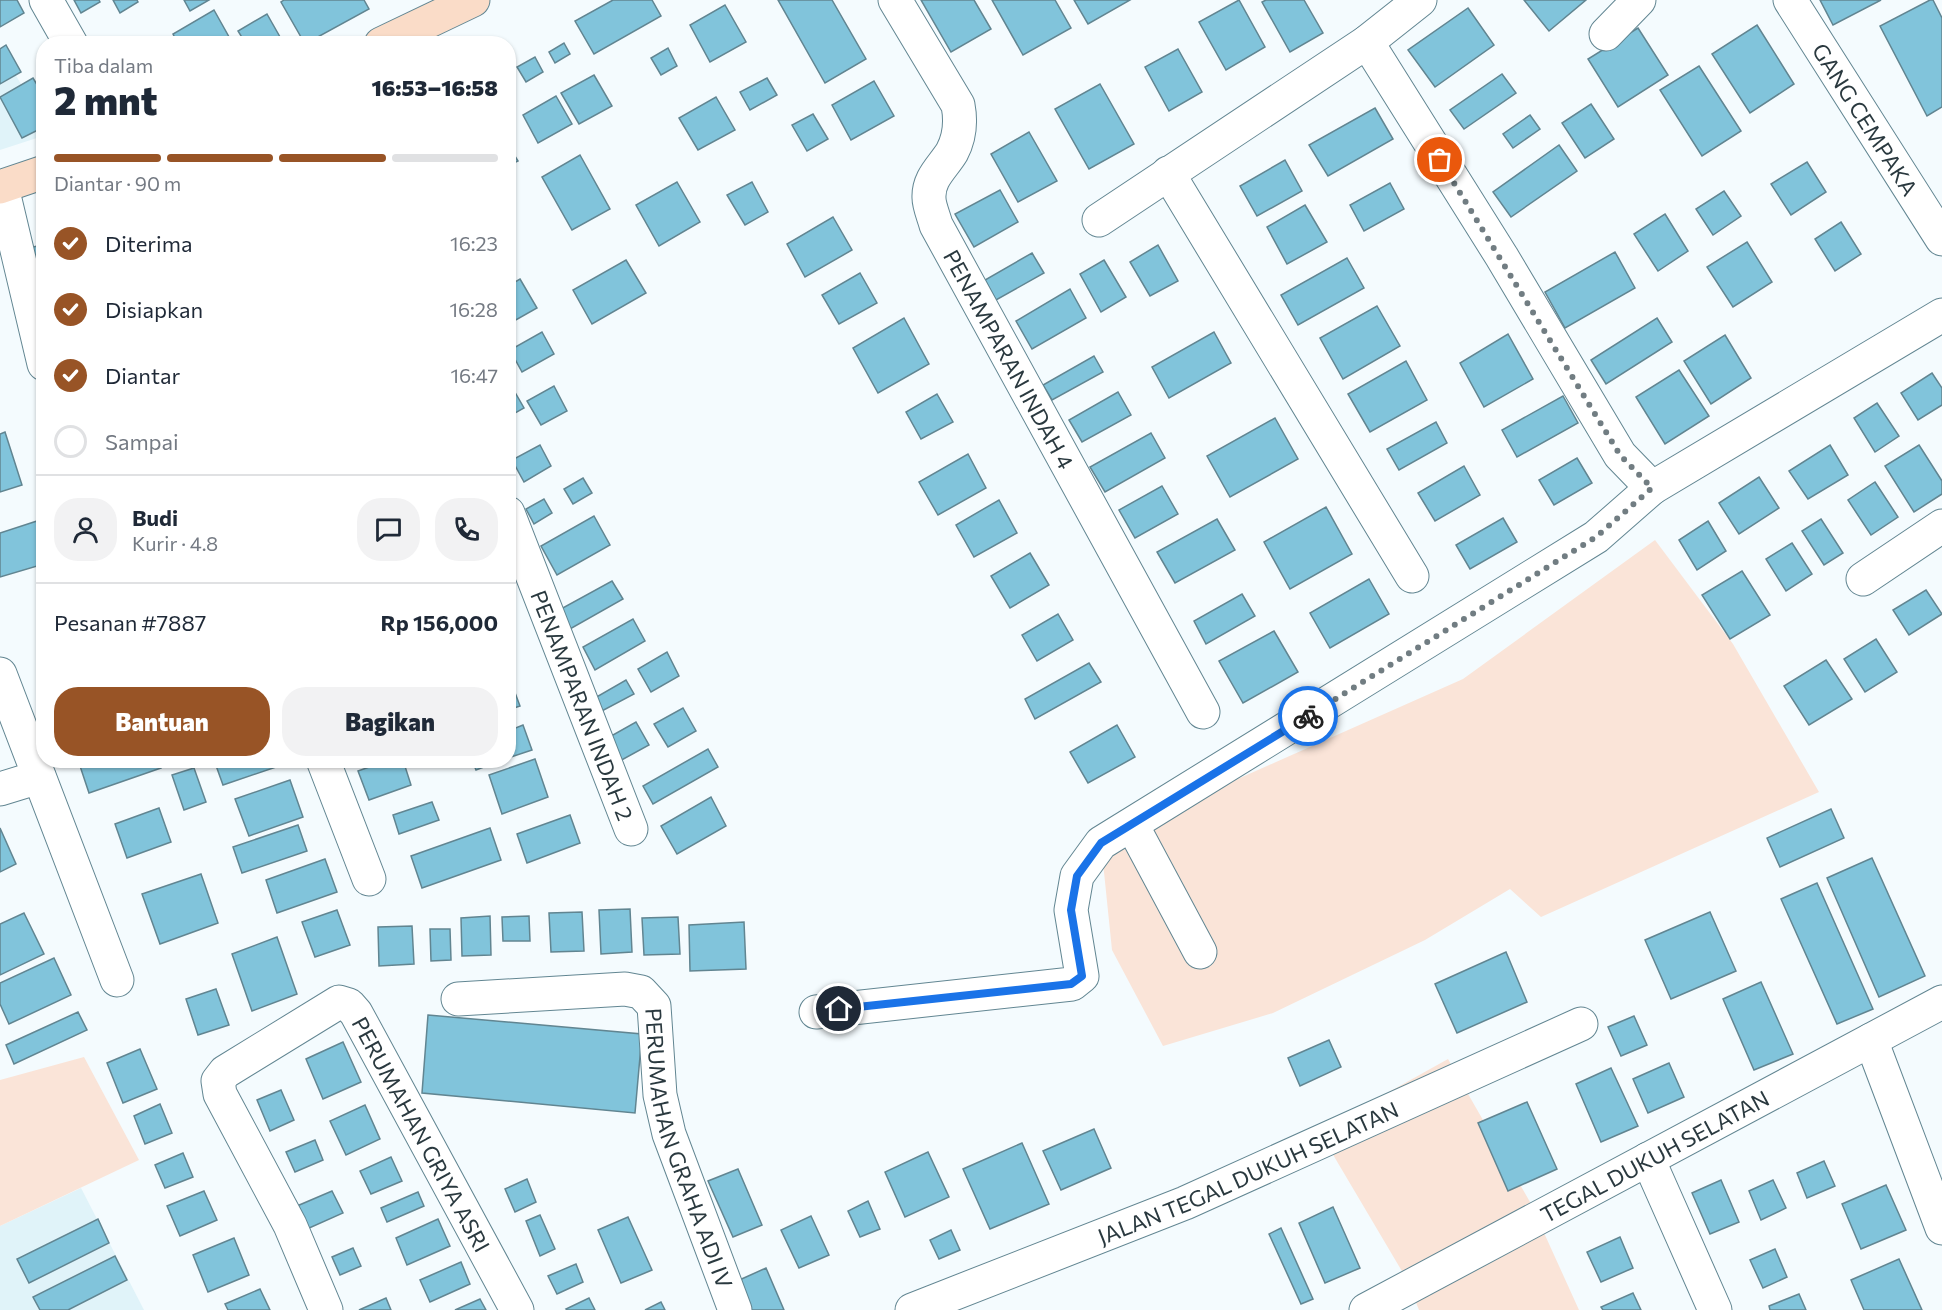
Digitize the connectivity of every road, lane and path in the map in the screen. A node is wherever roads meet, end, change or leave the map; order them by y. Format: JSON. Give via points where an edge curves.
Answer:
{"nodes":[{"id":1,"x":46,"y":0,"type":"edge"},
{"id":2,"x":473,"y":0,"type":"edge"},
{"id":3,"x":895,"y":0,"type":"edge"},
{"id":4,"x":1420,"y":0,"type":"edge"},
{"id":5,"x":1639,"y":0,"type":"edge"},
{"id":6,"x":1790,"y":0,"type":"edge"},
{"id":7,"x":436,"y":8,"type":"edge"},
{"id":8,"x":1606,"y":34,"type":"dead end"},
{"id":9,"x":66,"y":36,"type":"edge"},
{"id":10,"x":393,"y":36,"type":"edge"},
{"id":11,"x":1367,"y":42,"type":"junction"},
{"id":12,"x":1168,"y":173,"type":"junction"},
{"id":13,"x":36,"y":175,"type":"edge"},
{"id":14,"x":1,"y":187,"type":"edge"},
{"id":15,"x":1099,"y":220,"type":"dead end"},
{"id":16,"x":1942,"y":239,"type":"edge"},
{"id":17,"x":1942,"y":315,"type":"edge"},
{"id":18,"x":36,"y":331,"type":"edge"},
{"id":19,"x":1652,"y":488,"type":"junction"},
{"id":20,"x":1942,"y":526,"type":"edge"},
{"id":21,"x":516,"y":534,"type":"edge"},
{"id":22,"x":1412,"y":576,"type":"dead end"},
{"id":23,"x":1863,"y":579,"type":"dead end"},
{"id":24,"x":0,"y":674,"type":"edge"},
{"id":25,"x":1203,"y":712,"type":"dead end"},
{"id":26,"x":326,"y":768,"type":"edge"},
{"id":27,"x":39,"y":777,"type":"junction"},
{"id":28,"x":0,"y":789,"type":"edge"},
{"id":29,"x":1132,"y":825,"type":"junction"},
{"id":30,"x":631,"y":829,"type":"dead end"},
{"id":31,"x":369,"y":879,"type":"dead end"},
{"id":32,"x":1200,"y":952,"type":"dead end"},
{"id":33,"x":117,"y":980,"type":"dead end"},
{"id":34,"x":458,"y":999,"type":"dead end"},
{"id":35,"x":1942,"y":1002,"type":"edge"},
{"id":36,"x":816,"y":1012,"type":"dead end"},
{"id":37,"x":1581,"y":1024,"type":"dead end"},
{"id":38,"x":1871,"y":1040,"type":"junction"},
{"id":39,"x":1648,"y":1159,"type":"junction"},
{"id":40,"x":1942,"y":1228,"type":"edge"},
{"id":41,"x":326,"y":1310,"type":"edge"},
{"id":42,"x":517,"y":1310,"type":"edge"},
{"id":43,"x":735,"y":1310,"type":"edge"},
{"id":44,"x":912,"y":1310,"type":"edge"},
{"id":45,"x":1366,"y":1310,"type":"edge"},
{"id":46,"x":1714,"y":1310,"type":"edge"}],
"edges":[{"from":1,"to":9,"type":"street"},
{"from":2,"to":7,"type":"street"},
{"from":3,"to":25,"type":"street","name":"PENAMPARAN INDAH 4","via":[[958,105],[960,121],[952,152],[931,183],[929,198],[936,225]]},
{"from":4,"to":11,"type":"street"},
{"from":5,"to":8,"type":"street"},
{"from":6,"to":16,"type":"street","name":"GANG CEMPAKA"},
{"from":7,"to":10,"type":"street"},
{"from":11,"to":12,"type":"street"},
{"from":11,"to":19,"type":"street","via":[[1620,455]]},
{"from":12,"to":15,"type":"street"},
{"from":12,"to":22,"type":"street"},
{"from":13,"to":14,"type":"street"},
{"from":14,"to":18,"type":"street"},
{"from":17,"to":19,"type":"street"},
{"from":19,"to":29,"type":"street","via":[[1596,537]]},
{"from":20,"to":23,"type":"street"},
{"from":21,"to":30,"type":"street","name":"PENAMPARAN INDAH 2"},
{"from":24,"to":27,"type":"street"},
{"from":26,"to":31,"type":"street"},
{"from":27,"to":28,"type":"street"},
{"from":27,"to":33,"type":"street"},
{"from":29,"to":32,"type":"street"},
{"from":29,"to":36,"type":"street","via":[[1101,843],[1077,876],[1071,910],[1082,976],[1071,984]]},
{"from":34,"to":43,"type":"street","name":"PERUMAHAN GRAHA ADI IV","via":[[625,989],[641,992],[654,1006],[660,1095],[669,1134]]},
{"from":35,"to":38,"type":"street","name":"TEGAL DUKUH SELATAN"},
{"from":37,"to":44,"type":"street","name":"JALAN TEGAL DUKUH SELATAN","via":[[1185,1203]]},
{"from":38,"to":39,"type":"street","name":"TEGAL DUKUH SELATAN"},
{"from":38,"to":40,"type":"street"},
{"from":39,"to":45,"type":"street","name":"TEGAL DUKUH SELATAN"},
{"from":39,"to":46,"type":"street"},
{"from":41,"to":42,"type":"street","name":"PERUMAHAN GRIYA ASRI","via":[[290,1225],[220,1094],[218,1082],[225,1072],[339,1002],[356,1012]]}]}
